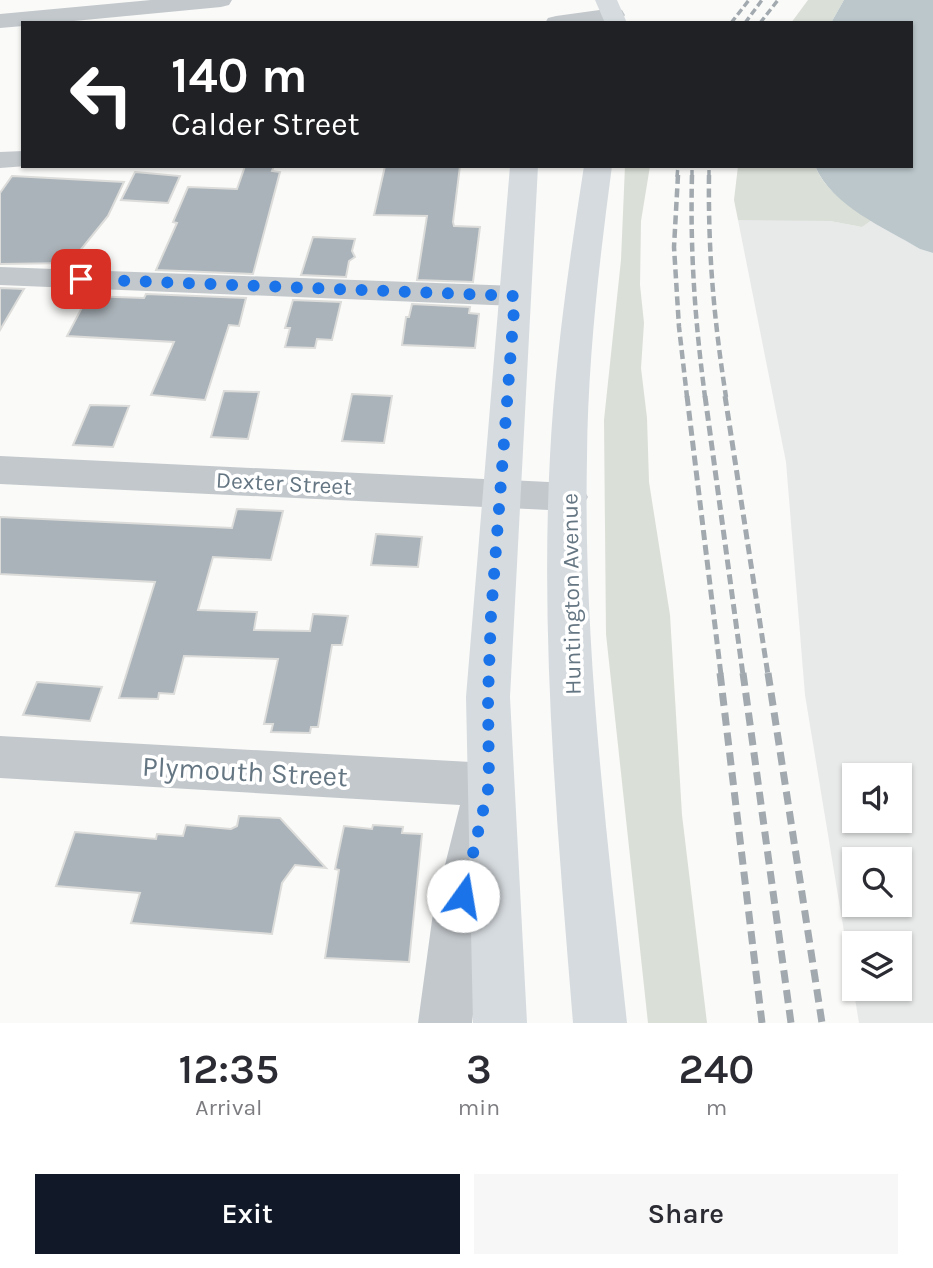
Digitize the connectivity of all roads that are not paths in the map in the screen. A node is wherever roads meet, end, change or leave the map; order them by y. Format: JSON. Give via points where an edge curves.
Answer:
{"nodes":[{"id":1,"x":156,"y":3,"type":"edge"},
{"id":2,"x":206,"y":8,"type":"edge"},
{"id":3,"x":611,"y":15,"type":"edge"},
{"id":4,"x":0,"y":21,"type":"edge"},
{"id":5,"x":570,"y":21,"type":"edge"},
{"id":6,"x":21,"y":159,"type":"edge"},
{"id":7,"x":0,"y":160,"type":"edge"},
{"id":8,"x":524,"y":168,"type":"edge"},
{"id":9,"x":598,"y":168,"type":"edge"},
{"id":10,"x":0,"y":276,"type":"edge"},
{"id":11,"x":515,"y":296,"type":"junction"},
{"id":12,"x":0,"y":470,"type":"edge"},
{"id":13,"x":501,"y":493,"type":"junction"},
{"id":14,"x":569,"y":497,"type":"junction"},
{"id":15,"x":0,"y":757,"type":"edge"},
{"id":16,"x":489,"y":785,"type":"junction"},
{"id":17,"x":445,"y":1023,"type":"edge"},
{"id":18,"x":500,"y":1023,"type":"edge"},
{"id":19,"x":600,"y":1023,"type":"edge"}],
"edges":[{"from":1,"to":2,"type":"street"},
{"from":1,"to":4,"type":"street"},
{"from":3,"to":5,"type":"street"},
{"from":6,"to":7,"type":"street"},
{"from":8,"to":11,"type":"main road"},
{"from":9,"to":14,"type":"main road","name":"Huntington Avenue","via":[[572,377]]},
{"from":10,"to":11,"type":"street"},
{"from":11,"to":13,"type":"main road"},
{"from":12,"to":13,"type":"street","name":"Dexter Street"},
{"from":13,"to":14,"type":"street","name":"Dexter Street"},
{"from":13,"to":16,"type":"main road","via":[[489,668]]},
{"from":14,"to":19,"type":"main road","name":"Huntington Avenue","via":[[574,735]]},
{"from":15,"to":16,"type":"street","name":"Plymouth Street"},
{"from":16,"to":17,"type":"street","via":[[459,913]]},
{"from":16,"to":18,"type":"main road"}]}
